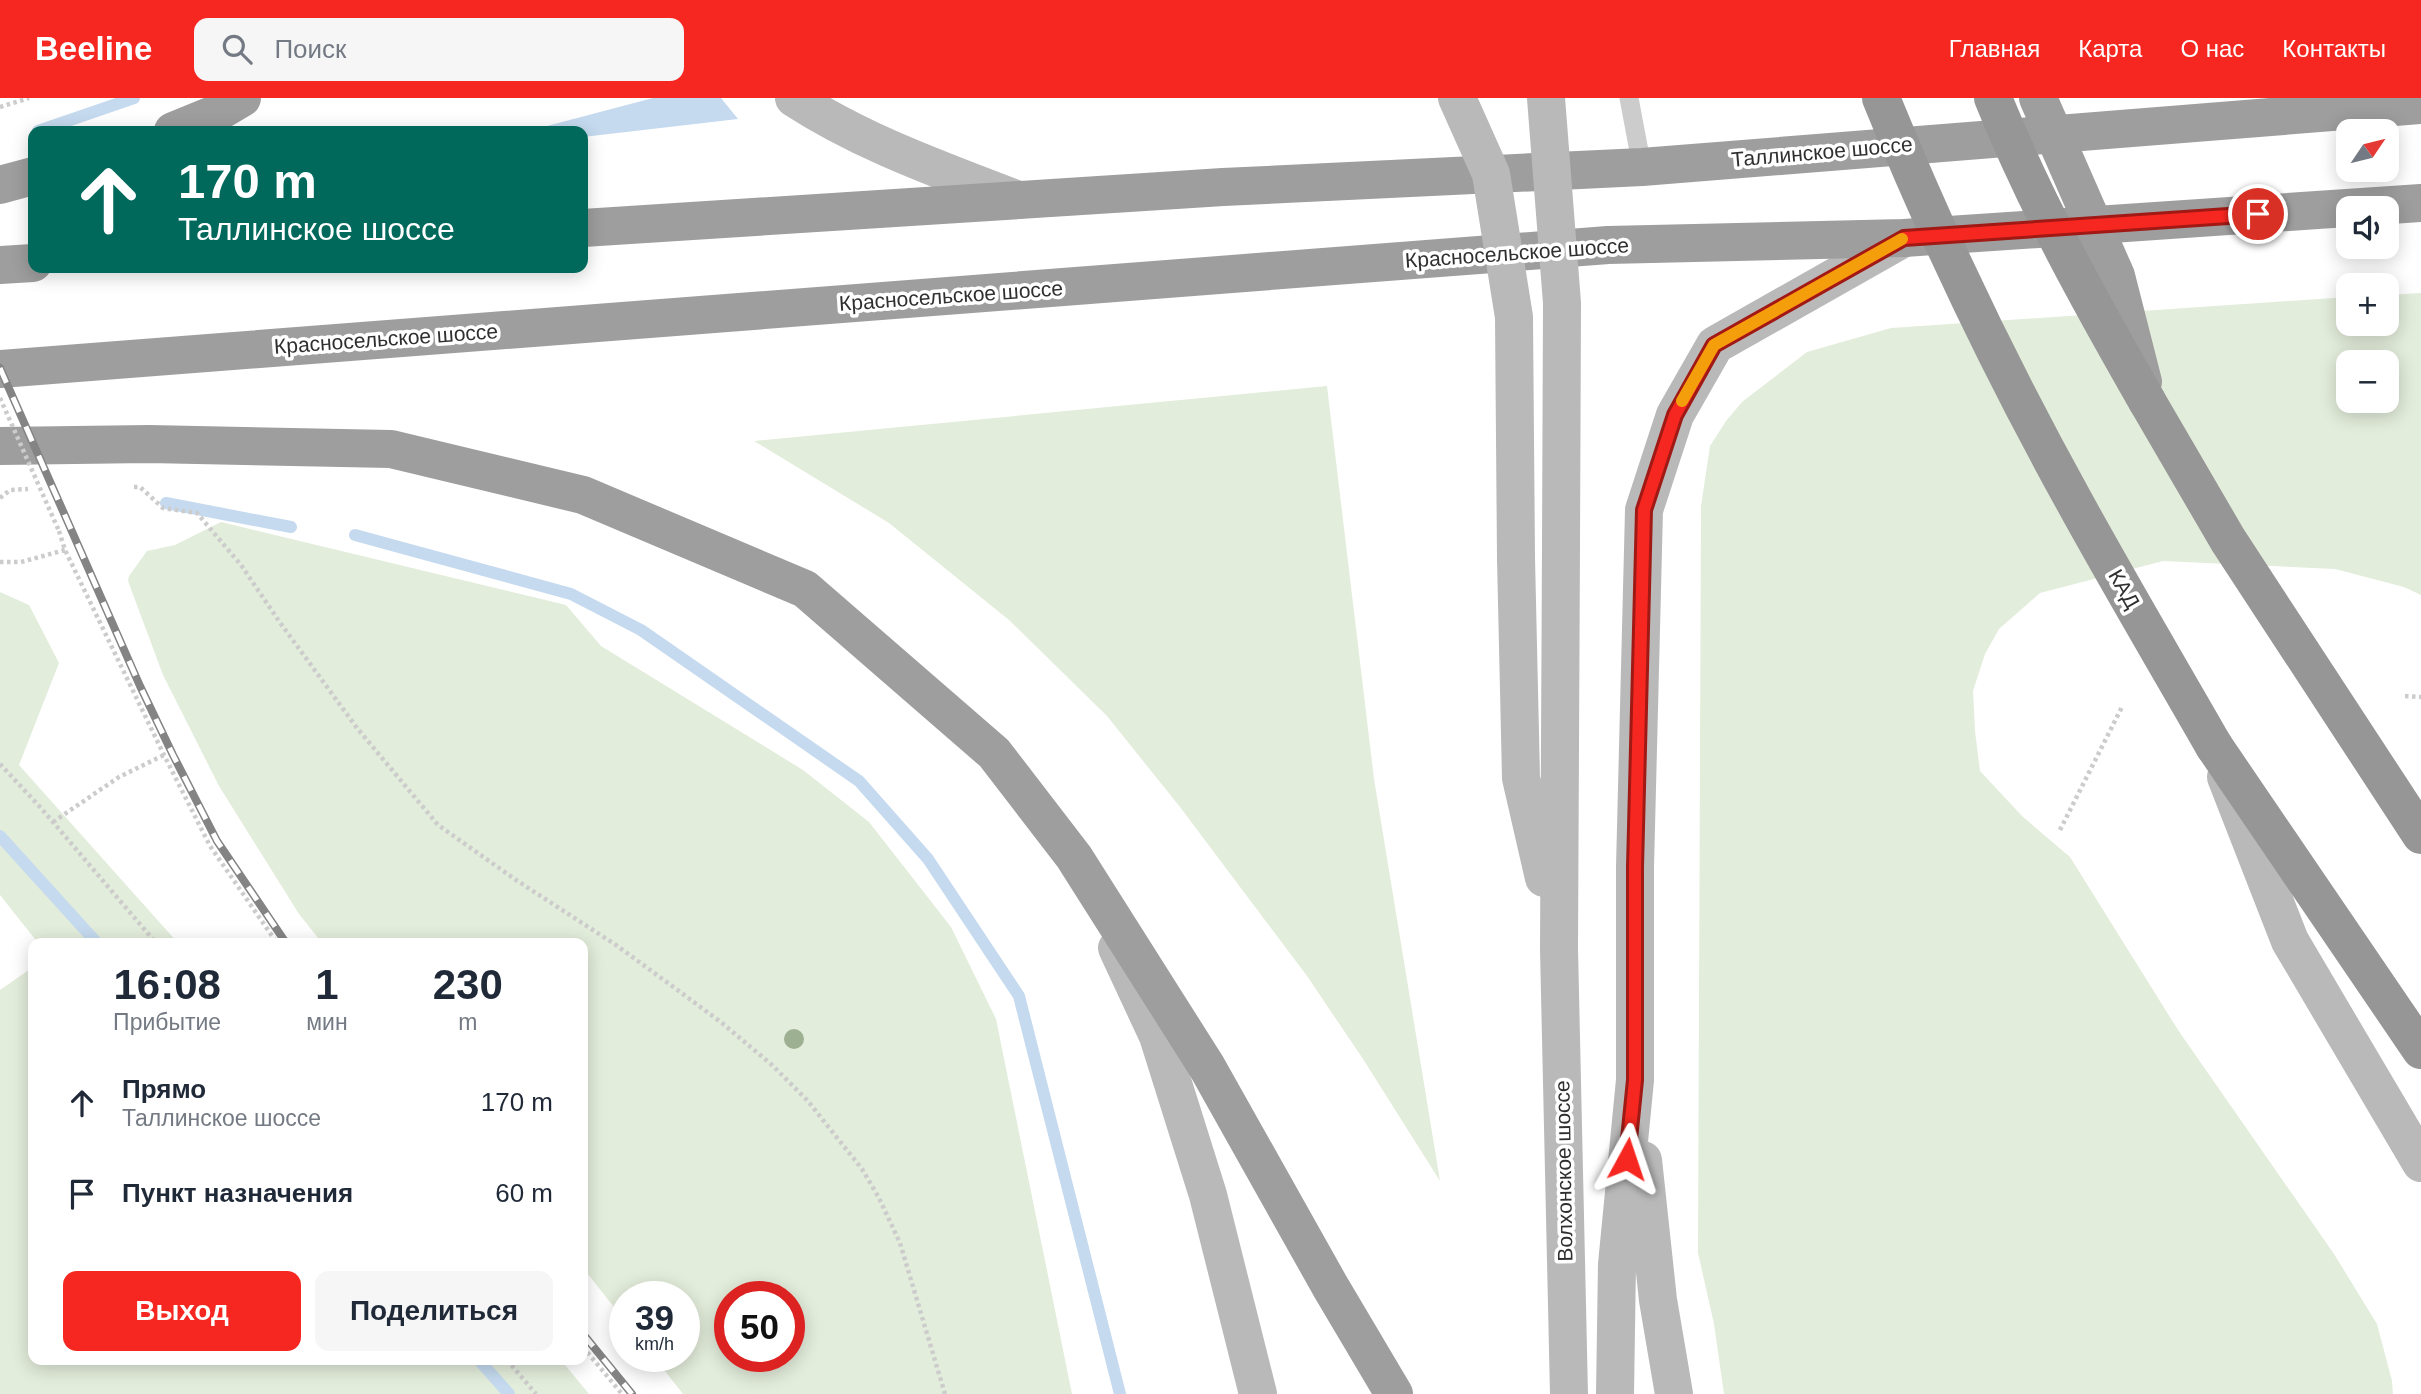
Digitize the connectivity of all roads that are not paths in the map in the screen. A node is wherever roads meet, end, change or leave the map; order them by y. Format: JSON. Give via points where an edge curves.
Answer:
{"nodes":[{"id":1,"x":242,"y":98,"type":"edge"},
{"id":2,"x":794,"y":98,"type":"edge"},
{"id":3,"x":1457,"y":98,"type":"edge"},
{"id":4,"x":1546,"y":98,"type":"edge"},
{"id":5,"x":1629,"y":98,"type":"edge"},
{"id":6,"x":1881,"y":98,"type":"edge"},
{"id":7,"x":1993,"y":98,"type":"edge"},
{"id":8,"x":2038,"y":98,"type":"edge"},
{"id":9,"x":2421,"y":105,"type":"edge"},
{"id":10,"x":185,"y":126,"type":"edge"},
{"id":11,"x":1642,"y":167,"type":"junction"},
{"id":12,"x":28,"y":177,"type":"edge"},
{"id":13,"x":0,"y":185,"type":"edge"},
{"id":14,"x":1018,"y":200,"type":"junction"},
{"id":15,"x":2421,"y":203,"type":"edge"},
{"id":16,"x":588,"y":228,"type":"edge"},
{"id":17,"x":1904,"y":238,"type":"junction"},
{"id":18,"x":28,"y":262,"type":"edge"},
{"id":19,"x":0,"y":265,"type":"edge"},
{"id":20,"x":0,"y":369,"type":"edge"},
{"id":21,"x":2147,"y":401,"type":"junction"},
{"id":22,"x":0,"y":446,"type":"edge"},
{"id":23,"x":2214,"y":746,"type":"junction"},
{"id":24,"x":2421,"y":835,"type":"edge"},
{"id":25,"x":1074,"y":857,"type":"junction"},
{"id":26,"x":1559,"y":949,"type":"junction"},
{"id":27,"x":2421,"y":1050,"type":"edge"},
{"id":28,"x":1635,"y":1080,"type":"junction"},
{"id":29,"x":2421,"y":1163,"type":"edge"},
{"id":30,"x":1258,"y":1394,"type":"edge"},
{"id":31,"x":1394,"y":1394,"type":"edge"},
{"id":32,"x":1569,"y":1394,"type":"edge"},
{"id":33,"x":1615,"y":1394,"type":"edge"},
{"id":34,"x":1674,"y":1394,"type":"edge"}],
"edges":[{"from":1,"to":10,"type":"highway"},
{"from":2,"to":14,"type":"main road","via":[[829,121],[894,152]]},
{"from":3,"to":26,"type":"main road","bridge":true,"via":[[1491,174],[1514,317],[1521,778]]},
{"from":4,"to":26,"type":"main road","bridge":true,"via":[[1562,303]]},
{"from":5,"to":11,"type":"lane"},
{"from":6,"to":23,"type":"highway","name":"КАД","bridge":true,"via":[[1991,342],[2073,500]]},
{"from":7,"to":21,"type":"highway","bridge":true,"via":[[2085,292]]},
{"from":8,"to":21,"type":"highway","bridge":true,"via":[[2116,276]]},
{"from":9,"to":11,"type":"highway","name":"Таллинское шоссе"},
{"from":11,"to":14,"type":"highway","name":"Таллинское шоссе"},
{"from":12,"to":13,"type":"highway"},
{"from":14,"to":16,"type":"highway"},
{"from":15,"to":17,"type":"highway"},
{"from":17,"to":20,"type":"highway","name":"Красносельское шоссе","via":[[1608,245]]},
{"from":17,"to":28,"type":"main road","via":[[1714,345],[1675,415],[1644,510]]},
{"from":18,"to":19,"type":"highway"},
{"from":21,"to":24,"type":"highway","via":[[2228,540]]},
{"from":22,"to":25,"type":"highway","via":[[391,449],[583,495],[805,589],[994,753]]},
{"from":23,"to":27,"type":"highway","name":"КАД"},
{"from":23,"to":29,"type":"main road","via":[[2290,941]]},
{"from":25,"to":30,"type":"main road","via":[[1158,1037],[1208,1195]]},
{"from":25,"to":31,"type":"highway","via":[[1207,1066]]},
{"from":26,"to":32,"type":"main road","name":"Волхонское шоссе"},
{"from":28,"to":33,"type":"main road","via":[[1617,1264]]},
{"from":28,"to":34,"type":"main road","via":[[1658,1300]]}]}
